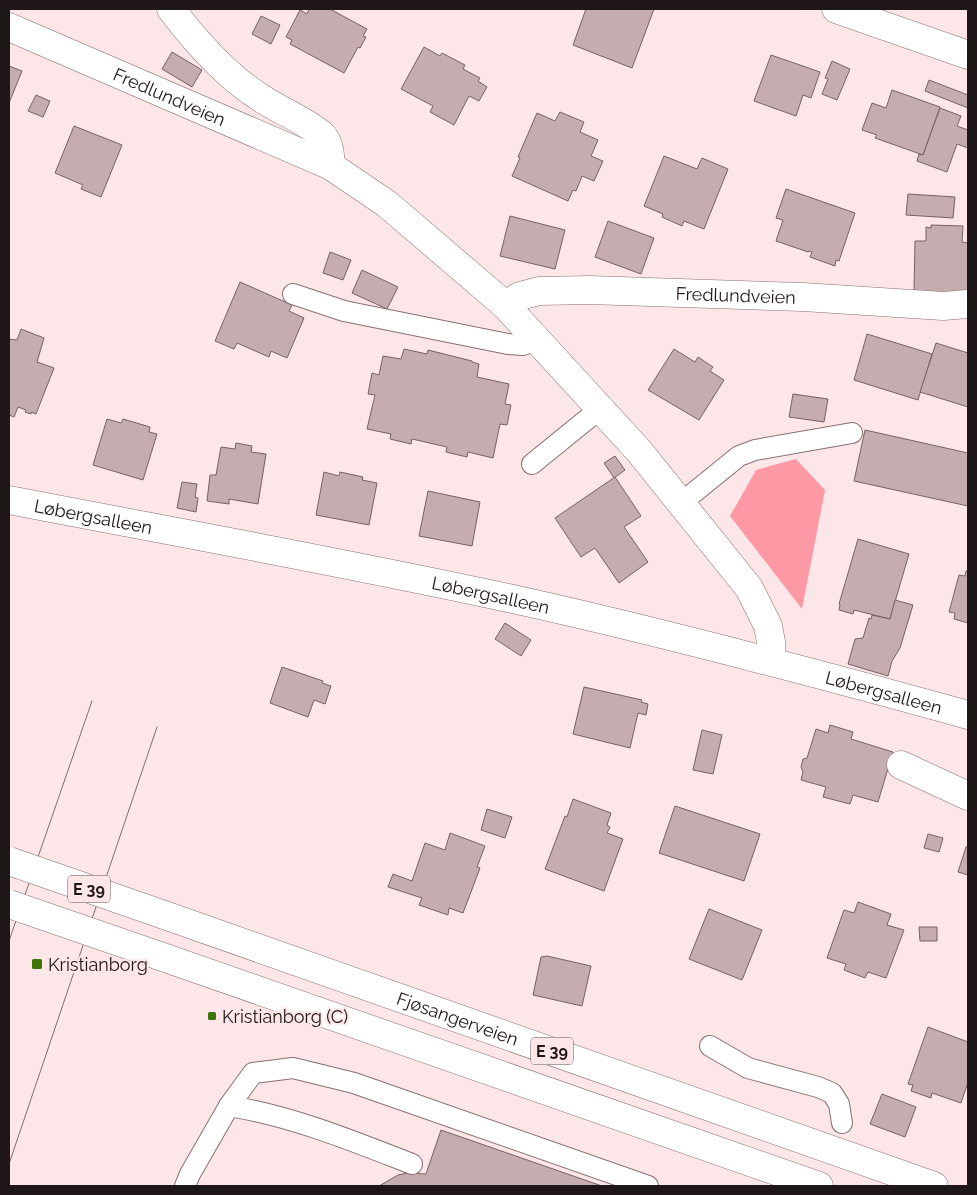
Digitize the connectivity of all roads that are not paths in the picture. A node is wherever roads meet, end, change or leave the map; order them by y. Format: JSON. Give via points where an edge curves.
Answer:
{"nodes":[{"id":1,"x":171,"y":9,"type":"edge"},
{"id":2,"x":836,"y":9,"type":"edge"},
{"id":3,"x":9,"y":26,"type":"edge"},
{"id":4,"x":968,"y":55,"type":"edge"},
{"id":5,"x":331,"y":166,"type":"junction"},
{"id":6,"x":293,"y":294,"type":"dead end"},
{"id":7,"x":968,"y":304,"type":"edge"},
{"id":8,"x":505,"y":305,"type":"junction"},
{"id":9,"x":537,"y":340,"type":"junction"},
{"id":10,"x":601,"y":408,"type":"junction"},
{"id":11,"x":852,"y":433,"type":"dead end"},
{"id":12,"x":532,"y":464,"type":"dead end"},
{"id":13,"x":9,"y":500,"type":"edge"},
{"id":14,"x":681,"y":503,"type":"junction"},
{"id":15,"x":771,"y":660,"type":"junction"},
{"id":16,"x":968,"y":715,"type":"edge"},
{"id":17,"x":901,"y":765,"type":"dead end"},
{"id":18,"x":968,"y":796,"type":"edge"},
{"id":19,"x":9,"y":860,"type":"edge"},
{"id":20,"x":9,"y":904,"type":"edge"},
{"id":21,"x":710,"y":1046,"type":"dead end"},
{"id":22,"x":229,"y":1106,"type":"junction"},
{"id":23,"x":842,"y":1124,"type":"dead end"},
{"id":24,"x":412,"y":1164,"type":"dead end"},
{"id":25,"x":185,"y":1186,"type":"edge"},
{"id":26,"x":648,"y":1186,"type":"edge"},
{"id":27,"x":819,"y":1186,"type":"edge"},
{"id":28,"x":934,"y":1186,"type":"edge"}],
"edges":[{"from":1,"to":5,"type":"main road","via":[[238,83],[322,135],[330,149]]},
{"from":2,"to":4,"type":"main road"},
{"from":3,"to":5,"type":"main road","name":"Fredlundveien"},
{"from":5,"to":8,"type":"main road","name":"Fredlundveien","via":[[387,204]]},
{"from":6,"to":9,"type":"lane","via":[[344,311],[508,344],[523,345]]},
{"from":7,"to":8,"type":"main road","name":"Fredlundveien","via":[[943,306],[804,296],[589,290],[539,292],[520,296]]},
{"from":8,"to":9,"type":"main road","name":"Fredlundveien"},
{"from":9,"to":10,"type":"main road","name":"Fredlundveien"},
{"from":10,"to":12,"type":"lane"},
{"from":10,"to":14,"type":"main road","name":"Fredlundveien"},
{"from":11,"to":14,"type":"lane","via":[[754,450],[739,456]]},
{"from":13,"to":15,"type":"main road","name":"Løbergsalleen","via":[[397,574]]},
{"from":14,"to":15,"type":"main road","name":"Fredlundveien","via":[[749,588],[768,626]]},
{"from":15,"to":16,"type":"main road","name":"Løbergsalleen"},
{"from":17,"to":18,"type":"main road"},
{"from":19,"to":28,"type":"main road","name":"Fjøsangerveien","number":"E 39","bridge":true},
{"from":20,"to":27,"type":"main road","number":"E 39","bridge":true},
{"from":21,"to":23,"type":"lane","via":[[748,1068],[832,1093],[839,1104]]},
{"from":22,"to":24,"type":"lane","via":[[255,1110]]},
{"from":22,"to":25,"type":"lane"},
{"from":22,"to":26,"type":"lane","via":[[253,1072],[293,1068],[354,1083]]}]}
